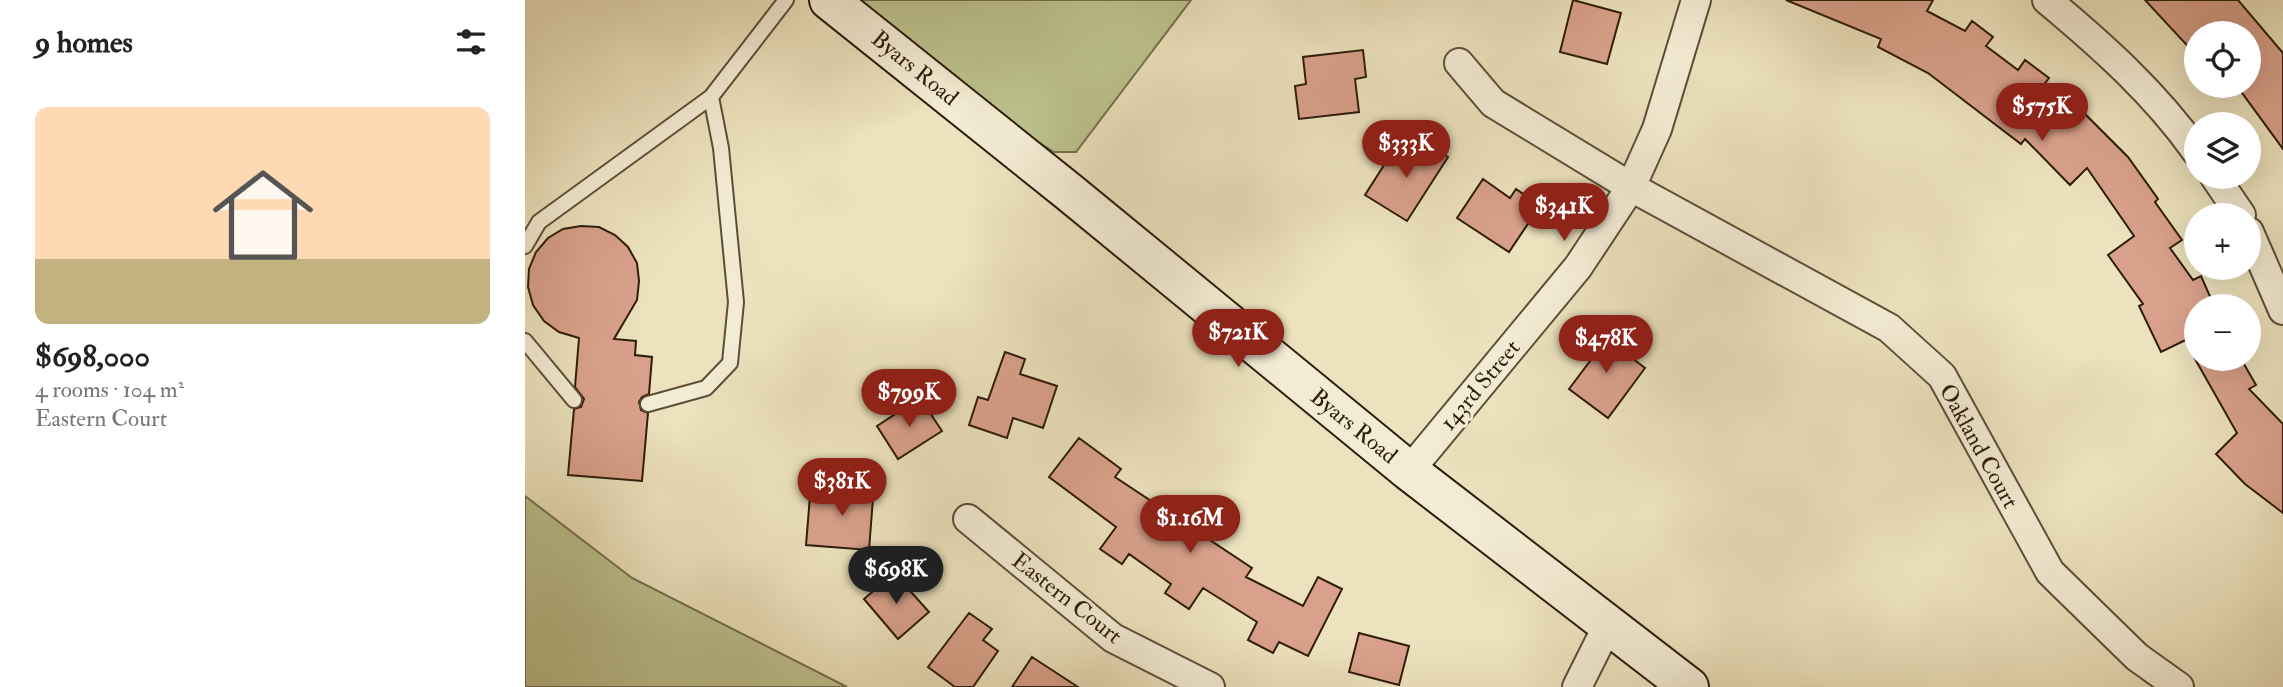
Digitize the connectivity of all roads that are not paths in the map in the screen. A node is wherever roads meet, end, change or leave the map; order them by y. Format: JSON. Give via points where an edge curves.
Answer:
{"nodes":[{"id":1,"x":786,"y":0,"type":"edge"},
{"id":2,"x":829,"y":0,"type":"edge"},
{"id":3,"x":1696,"y":0,"type":"edge"},
{"id":4,"x":2047,"y":0,"type":"edge"},
{"id":5,"x":1459,"y":63,"type":"dead end"},
{"id":6,"x":711,"y":97,"type":"junction"},
{"id":7,"x":2184,"y":134,"type":"edge"},
{"id":8,"x":1631,"y":187,"type":"junction"},
{"id":9,"x":525,"y":246,"type":"edge"},
{"id":10,"x":2261,"y":260,"type":"edge"},
{"id":11,"x":2283,"y":310,"type":"edge"},
{"id":12,"x":525,"y":341,"type":"edge"},
{"id":13,"x":574,"y":400,"type":"dead end"},
{"id":14,"x":648,"y":404,"type":"dead end"},
{"id":15,"x":1409,"y":471,"type":"junction"},
{"id":16,"x":968,"y":519,"type":"dead end"},
{"id":17,"x":1609,"y":623,"type":"junction"},
{"id":18,"x":1210,"y":687,"type":"edge"},
{"id":19,"x":1577,"y":687,"type":"edge"},
{"id":20,"x":1689,"y":687,"type":"edge"},
{"id":21,"x":2179,"y":687,"type":"edge"}],
"edges":[{"from":1,"to":6,"type":"lane"},
{"from":2,"to":15,"type":"street","name":"Byars Road"},
{"from":3,"to":8,"type":"street","name":"143rd Street","via":[[1657,129]]},
{"from":4,"to":7,"type":"street","via":[[2107,50]]},
{"from":5,"to":8,"type":"street","name":"Oakland Court","via":[[1493,103]]},
{"from":6,"to":9,"type":"lane","via":[[539,222]]},
{"from":6,"to":14,"type":"lane","via":[[721,148],[736,302],[730,363],[706,388]]},
{"from":8,"to":15,"type":"street","name":"143rd Street","via":[[1578,267]]},
{"from":8,"to":21,"type":"street","name":"Oakland Court","via":[[1889,328],[1942,376],[2050,572],[2137,657]]},
{"from":10,"to":11,"type":"street"},
{"from":12,"to":13,"type":"lane"},
{"from":15,"to":17,"type":"street","name":"Byars Road"},
{"from":16,"to":18,"type":"street","name":"Eastern Court","via":[[1114,638]]},
{"from":17,"to":19,"type":"street"},
{"from":17,"to":20,"type":"street","name":"Byars Road"}]}
